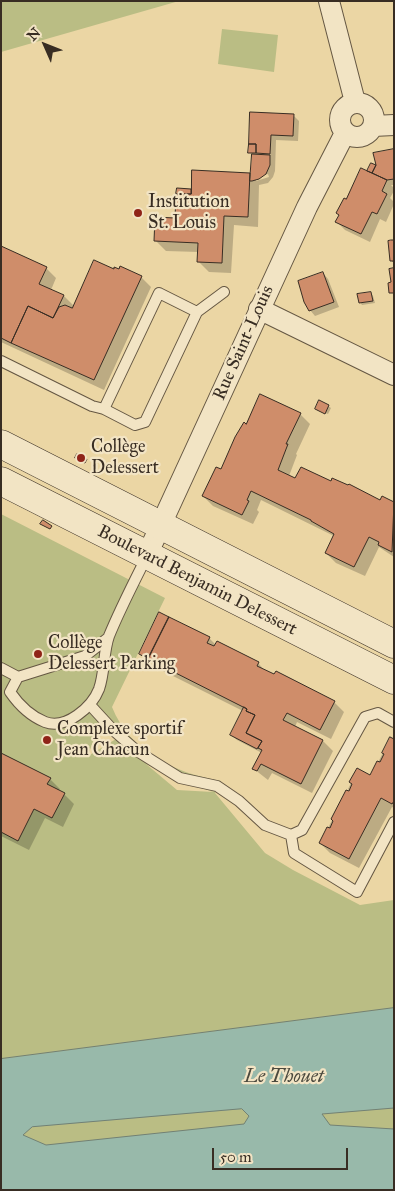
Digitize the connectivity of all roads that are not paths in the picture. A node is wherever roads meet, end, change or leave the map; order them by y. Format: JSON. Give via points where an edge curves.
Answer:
{"nodes":[{"id":1,"x":328,"y":1,"type":"edge"},
{"id":2,"x":355,"y":102,"type":"junction"},
{"id":3,"x":394,"y":125,"type":"edge"},
{"id":4,"x":373,"y":126,"type":"junction"},
{"id":5,"x":345,"y":133,"type":"junction"},
{"id":6,"x":224,"y":292,"type":"dead end"},
{"id":7,"x":259,"y":309,"type":"junction"},
{"id":8,"x":197,"y":312,"type":"junction"},
{"id":9,"x":1,"y":361,"type":"edge"},
{"id":10,"x":394,"y":375,"type":"edge"},
{"id":11,"x":104,"y":409,"type":"junction"},
{"id":12,"x":1,"y":444,"type":"edge"},
{"id":13,"x":1,"y":481,"type":"edge"},
{"id":14,"x":161,"y":525,"type":"junction"},
{"id":15,"x":147,"y":555,"type":"junction"},
{"id":16,"x":108,"y":638,"type":"junction"},
{"id":17,"x":394,"y":644,"type":"edge"},
{"id":18,"x":1,"y":668,"type":"edge"},
{"id":19,"x":18,"y":678,"type":"junction"},
{"id":20,"x":394,"y":680,"type":"edge"},
{"id":21,"x":5,"y":690,"type":"edge"},
{"id":22,"x":90,"y":705,"type":"junction"},
{"id":23,"x":394,"y":722,"type":"edge"},
{"id":24,"x":394,"y":822,"type":"edge"},
{"id":25,"x":291,"y":835,"type":"junction"}],
"edges":[{"from":1,"to":2,"type":"street"},
{"from":2,"to":4,"type":"street","via":[[370,108],[374,115]]},
{"from":2,"to":5,"type":"street","via":[[340,114]]},
{"from":3,"to":4,"type":"street"},
{"from":4,"to":5,"type":"street","via":[[362,136],[353,137]]},
{"from":5,"to":7,"type":"street","name":"Rue Saint-Louis"},
{"from":6,"to":8,"type":"lane"},
{"from":7,"to":10,"type":"street"},
{"from":7,"to":14,"type":"street","name":"Rue Saint-Louis"},
{"from":8,"to":11,"type":"lane","via":[[145,422],[135,425]]},
{"from":8,"to":11,"type":"lane","via":[[159,293]]},
{"from":9,"to":11,"type":"lane"},
{"from":12,"to":14,"type":"main road","name":"Boulevard Benjamin Delessert"},
{"from":13,"to":15,"type":"main road","name":"Boulevard Benjamin Delessert"},
{"from":14,"to":15,"type":"street","name":"Rue Saint-Louis"},
{"from":14,"to":17,"type":"main road","name":"Boulevard Benjamin Delessert"},
{"from":15,"to":16,"type":"lane"},
{"from":15,"to":20,"type":"main road","name":"Boulevard Benjamin Delessert"},
{"from":16,"to":19,"type":"lane","via":[[84,656]]},
{"from":16,"to":22,"type":"lane","via":[[103,676]]},
{"from":18,"to":19,"type":"lane"},
{"from":19,"to":21,"type":"lane"},
{"from":21,"to":22,"type":"lane","via":[[31,714],[47,723],[64,722]]},
{"from":22,"to":25,"type":"lane","via":[[137,751],[180,778],[216,786],[238,800],[265,825]]},
{"from":23,"to":25,"type":"lane","via":[[378,713],[365,717],[302,830]]},
{"from":24,"to":25,"type":"lane","via":[[357,892],[294,853]]}]}
